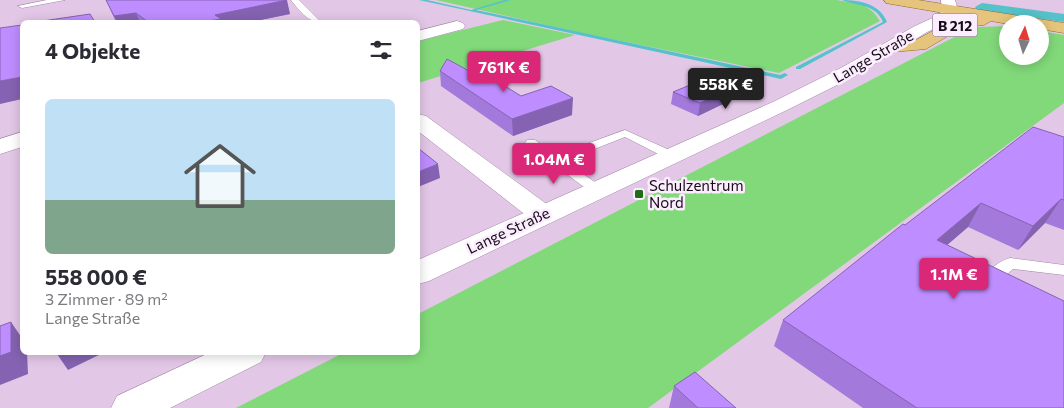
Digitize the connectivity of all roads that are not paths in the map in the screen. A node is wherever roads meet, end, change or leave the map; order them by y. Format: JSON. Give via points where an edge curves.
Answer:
{"nodes":[{"id":1,"x":61,"y":0,"type":"edge"},
{"id":2,"x":295,"y":0,"type":"edge"},
{"id":3,"x":879,"y":0,"type":"edge"},
{"id":4,"x":891,"y":0,"type":"edge"},
{"id":5,"x":942,"y":4,"type":"edge"},
{"id":6,"x":22,"y":6,"type":"dead end"},
{"id":7,"x":999,"y":16,"type":"edge"},
{"id":8,"x":314,"y":20,"type":"edge"},
{"id":9,"x":999,"y":22,"type":"edge"},
{"id":10,"x":457,"y":26,"type":"dead end"},
{"id":11,"x":1049,"y":26,"type":"edge"},
{"id":12,"x":921,"y":27,"type":"junction"},
{"id":13,"x":1064,"y":28,"type":"edge"},
{"id":14,"x":420,"y":35,"type":"edge"},
{"id":15,"x":893,"y":47,"type":"junction"},
{"id":16,"x":420,"y":122,"type":"edge"},
{"id":17,"x":20,"y":140,"type":"edge"},
{"id":18,"x":531,"y":143,"type":"dead end"},
{"id":19,"x":0,"y":147,"type":"edge"},
{"id":20,"x":672,"y":156,"type":"junction"},
{"id":21,"x":555,"y":160,"type":"junction"},
{"id":22,"x":597,"y":190,"type":"junction"},
{"id":23,"x":542,"y":214,"type":"junction"},
{"id":24,"x":1064,"y":270,"type":"edge"},
{"id":25,"x":420,"y":272,"type":"edge"},
{"id":26,"x":991,"y":278,"type":"edge"},
{"id":27,"x":242,"y":355,"type":"edge"},
{"id":28,"x":131,"y":408,"type":"edge"}],
"edges":[{"from":1,"to":6,"type":"lane"},
{"from":2,"to":8,"type":"lane"},
{"from":3,"to":12,"type":"main road","number":"B 212"},
{"from":4,"to":5,"type":"main road","number":"B 212"},
{"from":5,"to":7,"type":"main road","number":"B 212"},
{"from":5,"to":12,"type":"street","name":"Lange Straße","via":[[945,18]]},
{"from":9,"to":15,"type":"main road","number":"B 212","via":[[967,21],[920,45]]},
{"from":10,"to":14,"type":"street"},
{"from":11,"to":13,"type":"main road"},
{"from":12,"to":15,"type":"street","name":"Lange Straße"},
{"from":15,"to":20,"type":"street","name":"Lange Straße","via":[[782,106]]},
{"from":16,"to":23,"type":"street"},
{"from":17,"to":19,"type":"street"},
{"from":18,"to":21,"type":"lane"},
{"from":20,"to":21,"type":"lane","via":[[624,133]]},
{"from":20,"to":22,"type":"street","name":"Lange Straße"},
{"from":21,"to":22,"type":"lane"},
{"from":22,"to":23,"type":"street","name":"Lange Straße"},
{"from":23,"to":25,"type":"street","name":"Lange Straße"},
{"from":24,"to":26,"type":"lane","via":[[1010,263]]},
{"from":27,"to":28,"type":"street"}]}
